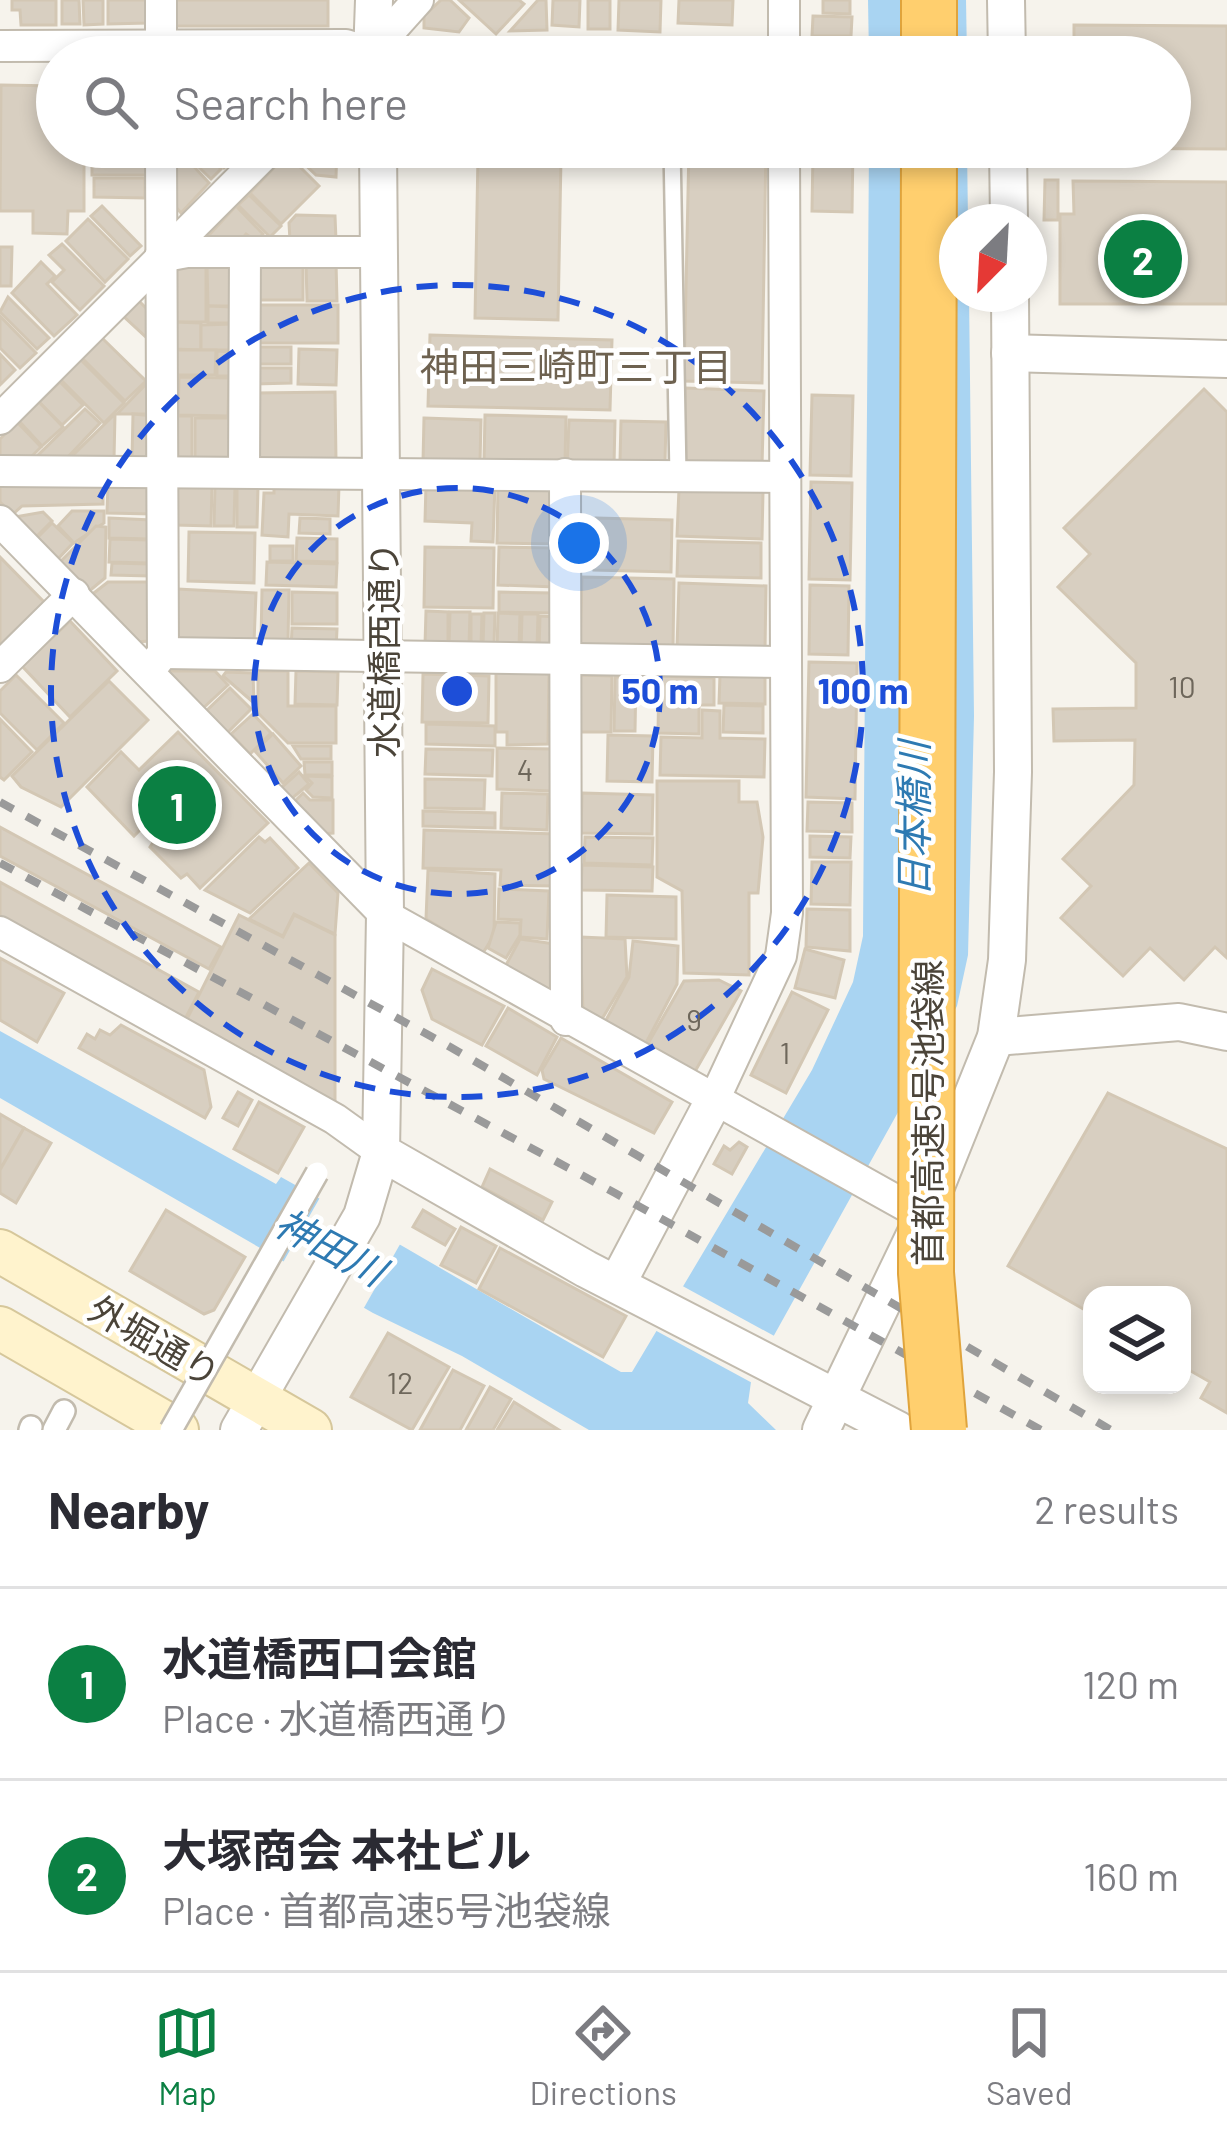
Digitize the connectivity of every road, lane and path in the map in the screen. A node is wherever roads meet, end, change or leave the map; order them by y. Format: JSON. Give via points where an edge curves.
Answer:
{"nodes":[{"id":1,"x":161,"y":0,"type":"edge"},
{"id":2,"x":374,"y":0,"type":"edge"},
{"id":3,"x":418,"y":0,"type":"edge"},
{"id":4,"x":784,"y":0,"type":"edge"},
{"id":5,"x":895,"y":0,"type":"edge"},
{"id":6,"x":929,"y":0,"type":"edge"},
{"id":7,"x":1006,"y":0,"type":"edge"},
{"id":8,"x":161,"y":36,"type":"edge"},
{"id":9,"x":371,"y":36,"type":"edge"},
{"id":10,"x":387,"y":36,"type":"edge"},
{"id":11,"x":784,"y":36,"type":"edge"},
{"id":12,"x":895,"y":36,"type":"edge"},
{"id":13,"x":929,"y":36,"type":"edge"},
{"id":14,"x":1007,"y":36,"type":"edge"},
{"id":15,"x":0,"y":46,"type":"edge"},
{"id":16,"x":36,"y":47,"type":"edge"},
{"id":17,"x":161,"y":168,"type":"edge"},
{"id":18,"x":251,"y":168,"type":"edge"},
{"id":19,"x":379,"y":168,"type":"edge"},
{"id":20,"x":672,"y":168,"type":"edge"},
{"id":21,"x":784,"y":168,"type":"edge"},
{"id":22,"x":895,"y":168,"type":"edge"},
{"id":23,"x":929,"y":168,"type":"edge"},
{"id":24,"x":1008,"y":168,"type":"edge"},
{"id":25,"x":1009,"y":204,"type":"edge"},
{"id":26,"x":245,"y":252,"type":"junction"},
{"id":27,"x":381,"y":252,"type":"junction"},
{"id":28,"x":160,"y":257,"type":"junction"},
{"id":29,"x":1010,"y":312,"type":"edge"},
{"id":30,"x":1010,"y":353,"type":"junction"},
{"id":31,"x":1227,"y":359,"type":"edge"},
{"id":32,"x":0,"y":419,"type":"edge"},
{"id":33,"x":0,"y":471,"type":"edge"},
{"id":34,"x":161,"y":472,"type":"junction"},
{"id":35,"x":244,"y":472,"type":"junction"},
{"id":36,"x":382,"y":473,"type":"junction"},
{"id":37,"x":565,"y":474,"type":"junction"},
{"id":38,"x":678,"y":476,"type":"junction"},
{"id":39,"x":785,"y":477,"type":"junction"},
{"id":40,"x":0,"y":521,"type":"edge"},
{"id":41,"x":74,"y":594,"type":"junction"},
{"id":42,"x":380,"y":659,"type":"junction"},
{"id":43,"x":565,"y":660,"type":"junction"},
{"id":44,"x":784,"y":662,"type":"junction"},
{"id":45,"x":154,"y":664,"type":"junction"},
{"id":46,"x":0,"y":667,"type":"edge"},
{"id":47,"x":385,"y":914,"type":"junction"},
{"id":48,"x":0,"y":932,"type":"edge"},
{"id":49,"x":566,"y":1020,"type":"junction"},
{"id":50,"x":1227,"y":1032,"type":"edge"},
{"id":51,"x":996,"y":1037,"type":"junction"},
{"id":52,"x":713,"y":1102,"type":"junction"},
{"id":53,"x":381,"y":1152,"type":"junction"},
{"id":54,"x":317,"y":1173,"type":"dead end"},
{"id":55,"x":924,"y":1216,"type":"junction"},
{"id":56,"x":0,"y":1251,"type":"edge"},
{"id":57,"x":618,"y":1282,"type":"junction"},
{"id":58,"x":0,"y":1328,"type":"edge"},
{"id":59,"x":248,"y":1414,"type":"edge"},
{"id":60,"x":829,"y":1414,"type":"edge"},
{"id":61,"x":174,"y":1430,"type":"edge"},
{"id":62,"x":310,"y":1430,"type":"edge"},
{"id":63,"x":900,"y":1430,"type":"edge"},
{"id":64,"x":939,"y":1430,"type":"edge"}],
"edges":[{"from":1,"to":8,"type":"street"},
{"from":2,"to":9,"type":"street"},
{"from":3,"to":10,"type":"street"},
{"from":4,"to":11,"type":"street"},
{"from":5,"to":12,"type":"highway"},
{"from":6,"to":13,"type":"highway"},
{"from":7,"to":14,"type":"street"},
{"from":15,"to":16,"type":"street"},
{"from":17,"to":28,"type":"street"},
{"from":18,"to":28,"type":"street"},
{"from":19,"to":27,"type":"street","name":"水道橋西通り"},
{"from":20,"to":38,"type":"lane"},
{"from":21,"to":39,"type":"street"},
{"from":22,"to":63,"type":"highway","name":"首都高速5号池袋線","via":[[893,1266]]},
{"from":23,"to":64,"type":"highway","name":"首都高速5号池袋線","bridge":true,"via":[[926,1274]]},
{"from":24,"to":25,"type":"street"},
{"from":26,"to":27,"type":"street"},
{"from":26,"to":28,"type":"street"},
{"from":26,"to":35,"type":"street"},
{"from":27,"to":36,"type":"street","name":"水道橋西通り"},
{"from":28,"to":32,"type":"street"},
{"from":28,"to":34,"type":"street"},
{"from":29,"to":30,"type":"street"},
{"from":30,"to":31,"type":"street"},
{"from":30,"to":51,"type":"street","via":[[1013,772],[1007,960]]},
{"from":33,"to":34,"type":"street"},
{"from":34,"to":35,"type":"street"},
{"from":34,"to":45,"type":"street"},
{"from":35,"to":36,"type":"street"},
{"from":36,"to":37,"type":"street"},
{"from":36,"to":42,"type":"street","name":"水道橋西通り"},
{"from":37,"to":38,"type":"street"},
{"from":37,"to":43,"type":"street"},
{"from":38,"to":39,"type":"street"},
{"from":39,"to":44,"type":"street"},
{"from":40,"to":41,"type":"street"},
{"from":41,"to":45,"type":"street"},
{"from":41,"to":46,"type":"street"},
{"from":42,"to":43,"type":"street"},
{"from":42,"to":45,"type":"street"},
{"from":42,"to":47,"type":"street","name":"水道橋西通り"},
{"from":43,"to":44,"type":"street"},
{"from":43,"to":49,"type":"street"},
{"from":44,"to":52,"type":"street","via":[[781,956]]},
{"from":45,"to":47,"type":"street"},
{"from":47,"to":49,"type":"street"},
{"from":47,"to":53,"type":"street","name":"水道橋西通り"},
{"from":48,"to":53,"type":"street"},
{"from":49,"to":52,"type":"street"},
{"from":50,"to":51,"type":"street","via":[[1179,1022]]},
{"from":51,"to":55,"type":"street"},
{"from":52,"to":55,"type":"street"},
{"from":52,"to":57,"type":"street"},
{"from":53,"to":57,"type":"street"},
{"from":53,"to":59,"type":"street","name":"水道橋西通り","via":[[362,1216]]},
{"from":54,"to":61,"type":"street","bridge":true,"via":[[257,1268]]},
{"from":55,"to":60,"type":"street"},
{"from":56,"to":59,"type":"main road","name":"外堀通り"},
{"from":57,"to":60,"type":"street","via":[[766,1361]]},
{"from":58,"to":61,"type":"main road","name":"外堀通り"},
{"from":59,"to":62,"type":"main road","name":"外堀通り"},
{"from":60,"to":63,"type":"street"}]}
